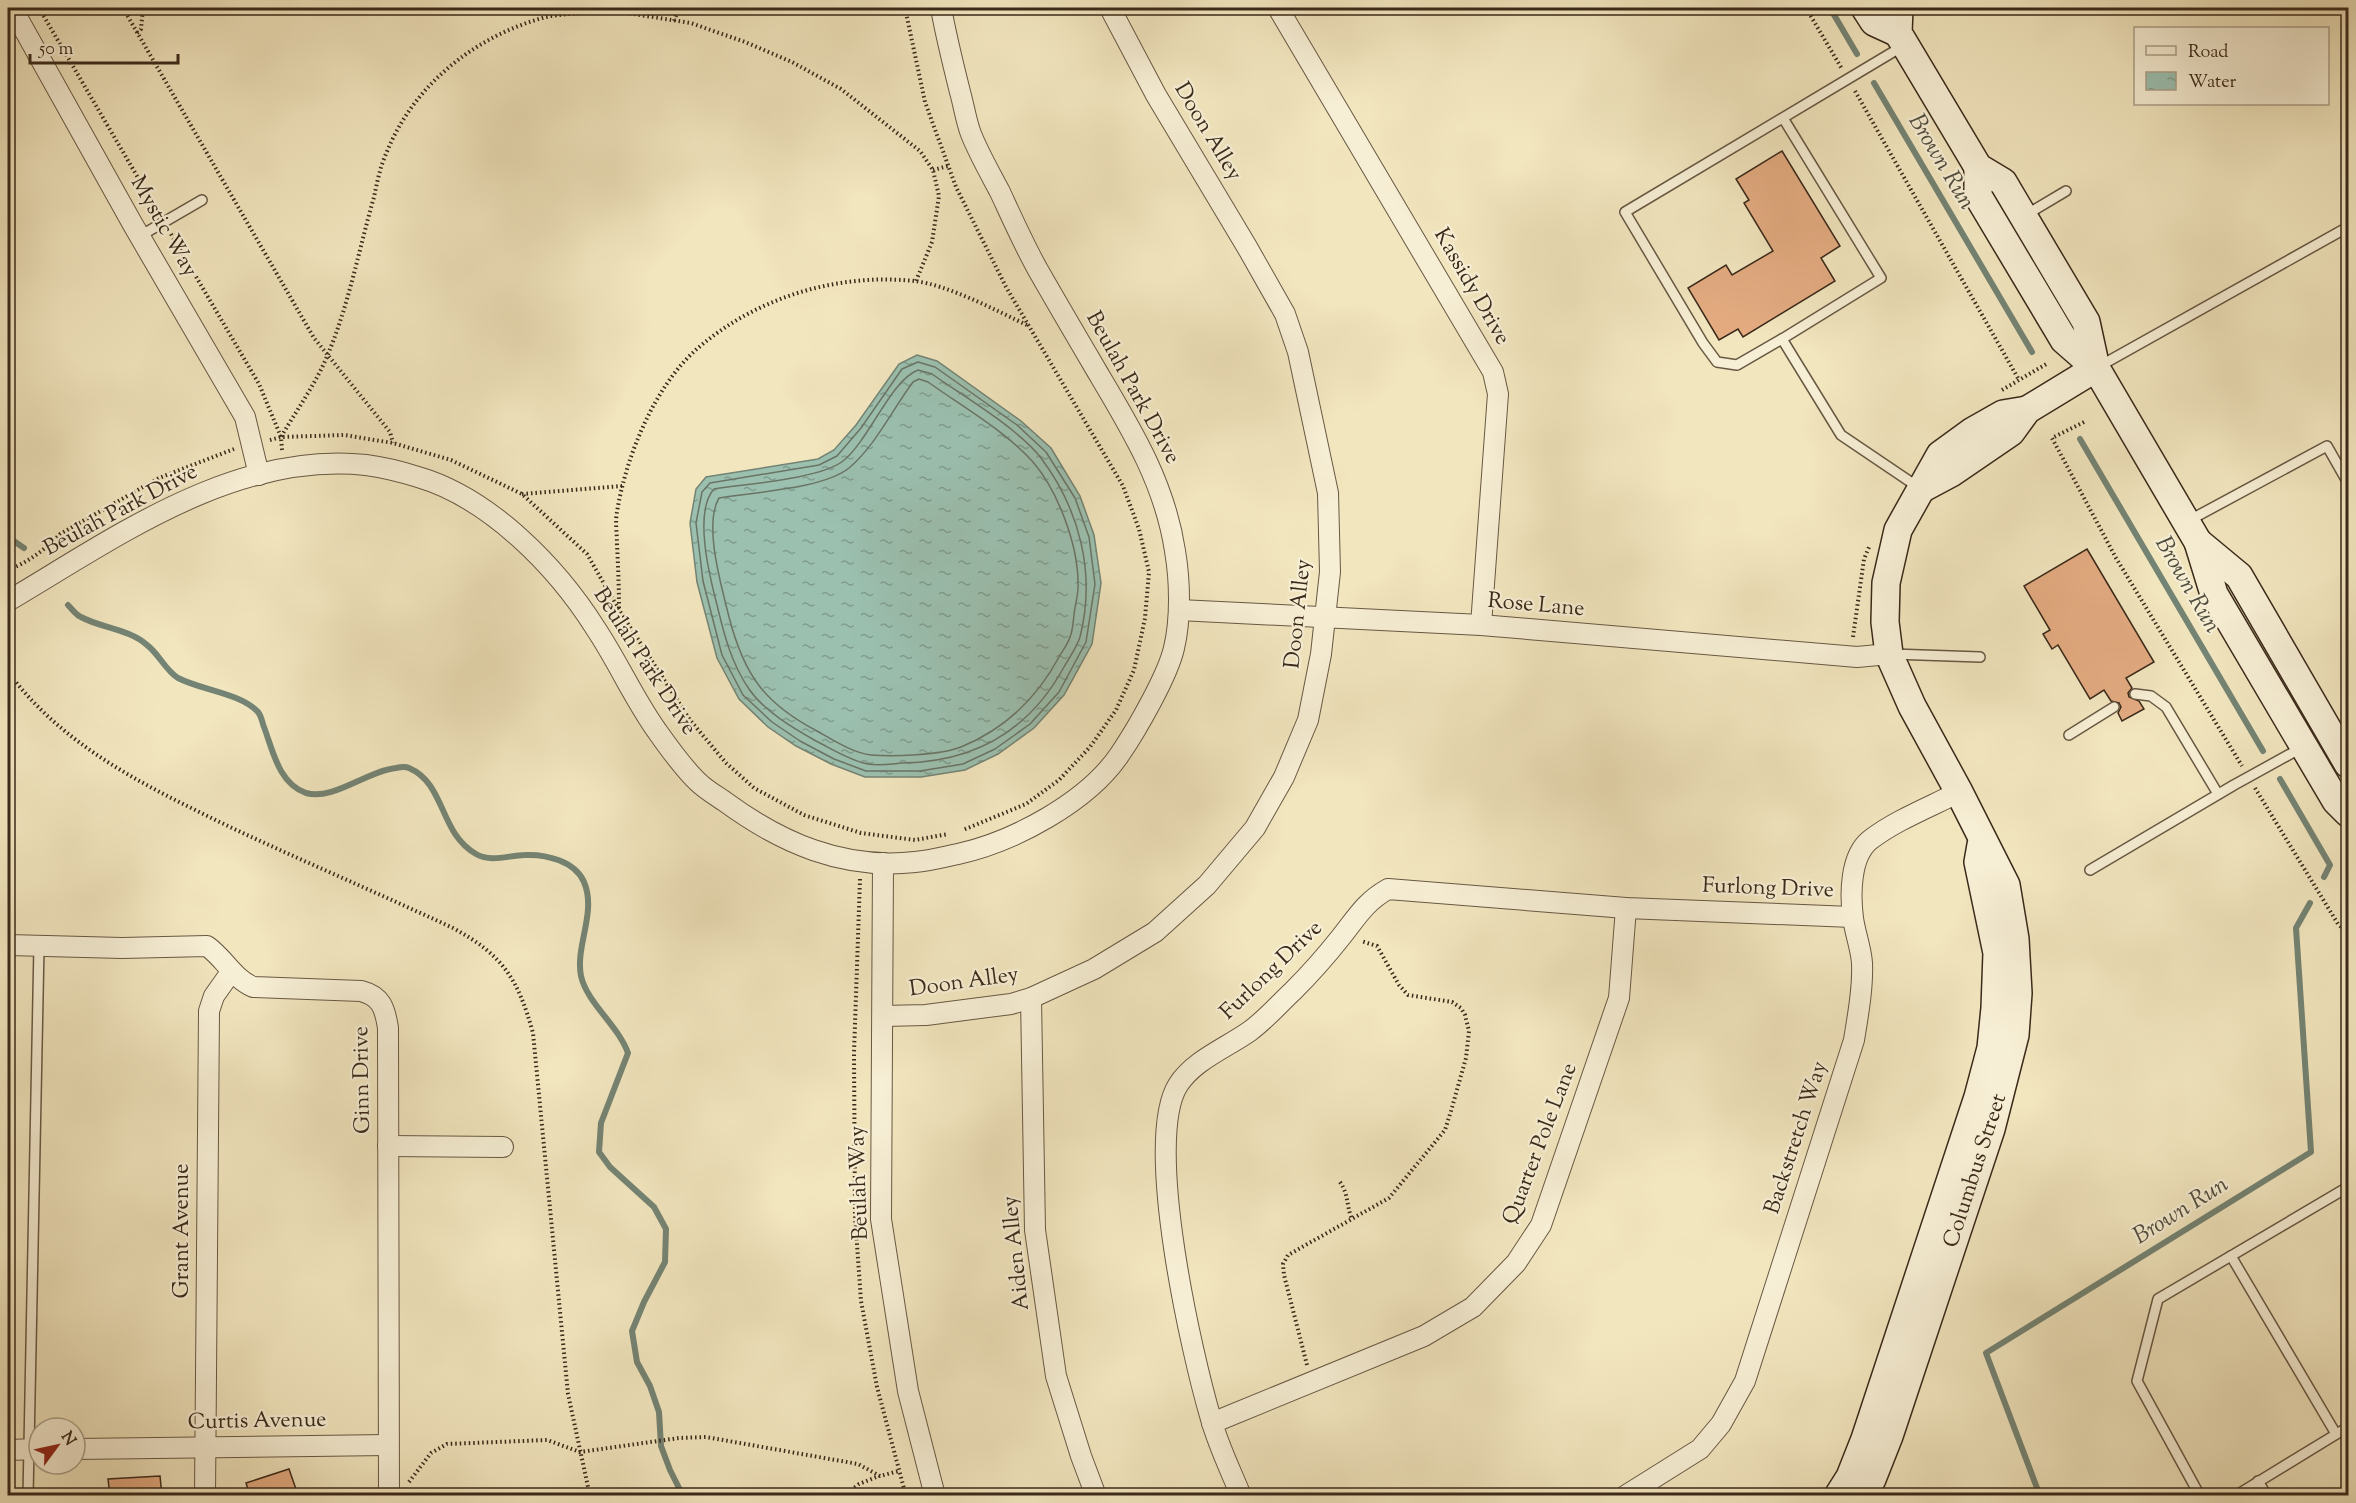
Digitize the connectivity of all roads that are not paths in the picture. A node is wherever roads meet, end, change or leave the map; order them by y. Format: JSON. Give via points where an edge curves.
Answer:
{"nodes":[{"id":1,"x":12,"y":8,"type":"edge"},
{"id":2,"x":941,"y":8,"type":"edge"},
{"id":3,"x":1110,"y":8,"type":"edge"},
{"id":4,"x":1278,"y":8,"type":"edge"},
{"id":5,"x":1865,"y":8,"type":"edge"},
{"id":6,"x":1901,"y":29,"type":"edge"},
{"id":7,"x":1783,"y":118,"type":"junction"},
{"id":8,"x":1978,"y":167,"type":"junction"},
{"id":9,"x":2066,"y":192,"type":"dead end"},
{"id":10,"x":202,"y":200,"type":"dead end"},
{"id":11,"x":2023,"y":216,"type":"junction"},
{"id":12,"x":2349,"y":227,"type":"edge"},
{"id":13,"x":140,"y":236,"type":"junction"},
{"id":14,"x":1782,"y":339,"type":"junction"},
{"id":15,"x":2096,"y":368,"type":"junction"},
{"id":16,"x":259,"y":475,"type":"junction"},
{"id":17,"x":2349,"y":483,"type":"edge"},
{"id":18,"x":1921,"y":489,"type":"junction"},
{"id":19,"x":2192,"y":532,"type":"junction"},
{"id":20,"x":8,"y":601,"type":"edge"},
{"id":21,"x":1179,"y":610,"type":"junction"},
{"id":22,"x":1326,"y":619,"type":"junction"},
{"id":23,"x":1481,"y":625,"type":"junction"},
{"id":24,"x":1889,"y":654,"type":"junction"},
{"id":25,"x":1980,"y":657,"type":"dead end"},
{"id":26,"x":2135,"y":694,"type":"dead end"},
{"id":27,"x":2114,"y":707,"type":"dead end"},
{"id":28,"x":2069,"y":735,"type":"dead end"},
{"id":29,"x":2303,"y":747,"type":"junction"},
{"id":30,"x":2349,"y":764,"type":"edge"},
{"id":31,"x":1959,"y":792,"type":"junction"},
{"id":32,"x":2218,"y":794,"type":"junction"},
{"id":33,"x":2349,"y":813,"type":"edge"},
{"id":34,"x":1983,"y":838,"type":"junction"},
{"id":35,"x":884,"y":863,"type":"junction"},
{"id":36,"x":2090,"y":870,"type":"dead end"},
{"id":37,"x":1626,"y":908,"type":"junction"},
{"id":38,"x":1852,"y":916,"type":"junction"},
{"id":39,"x":8,"y":945,"type":"edge"},
{"id":40,"x":39,"y":946,"type":"junction"},
{"id":41,"x":231,"y":972,"type":"junction"},
{"id":42,"x":1031,"y":998,"type":"junction"},
{"id":43,"x":883,"y":1016,"type":"junction"},
{"id":44,"x":388,"y":1146,"type":"junction"},
{"id":45,"x":503,"y":1147,"type":"dead end"},
{"id":46,"x":2349,"y":1187,"type":"edge"},
{"id":47,"x":2231,"y":1256,"type":"junction"},
{"id":48,"x":34,"y":1416,"type":"edge"},
{"id":49,"x":1212,"y":1423,"type":"junction"},
{"id":50,"x":2349,"y":1427,"type":"edge"},
{"id":51,"x":2336,"y":1434,"type":"junction"},
{"id":52,"x":388,"y":1445,"type":"junction"},
{"id":53,"x":205,"y":1447,"type":"junction"},
{"id":54,"x":27,"y":1449,"type":"edge"},
{"id":55,"x":87,"y":1449,"type":"edge"},
{"id":56,"x":8,"y":1450,"type":"edge"},
{"id":57,"x":31,"y":1476,"type":"edge"},
{"id":58,"x":2259,"y":1481,"type":"junction"},
{"id":59,"x":389,"y":1493,"type":"edge"},
{"id":60,"x":28,"y":1496,"type":"edge"},
{"id":61,"x":205,"y":1496,"type":"edge"},
{"id":62,"x":935,"y":1496,"type":"edge"},
{"id":63,"x":1096,"y":1496,"type":"edge"},
{"id":64,"x":1241,"y":1496,"type":"edge"},
{"id":65,"x":1625,"y":1496,"type":"edge"},
{"id":66,"x":1838,"y":1496,"type":"edge"},
{"id":67,"x":1863,"y":1496,"type":"edge"},
{"id":68,"x":2200,"y":1496,"type":"edge"},
{"id":69,"x":2235,"y":1496,"type":"edge"},
{"id":70,"x":2267,"y":1496,"type":"edge"}],
"edges":[{"from":1,"to":13,"type":"street","name":"Mystic Way"},
{"from":2,"to":21,"type":"street","name":"Beulah Park Drive","via":[[971,133],[1034,264],[1139,441],[1159,485],[1176,554]]},
{"from":3,"to":22,"type":"street","name":"Doon Alley","via":[[1156,95],[1285,314],[1299,352],[1328,493],[1330,572]]},
{"from":4,"to":23,"type":"street","name":"Kassidy Drive","via":[[1493,372],[1498,394]]},
{"from":5,"to":6,"type":"street","via":[[1874,22]]},
{"from":6,"to":7,"type":"lane","via":[[1848,79]]},
{"from":6,"to":8,"type":"street"},
{"from":7,"to":14,"type":"lane","via":[[1881,278]]},
{"from":7,"to":14,"type":"lane","via":[[1625,212],[1717,362],[1737,365]]},
{"from":8,"to":11,"type":"street","via":[[2003,182]]},
{"from":8,"to":15,"type":"street","via":[[1978,196],[2064,340]]},
{"from":9,"to":11,"type":"lane"},
{"from":10,"to":13,"type":"lane"},
{"from":11,"to":15,"type":"street","via":[[2086,322]]},
{"from":12,"to":15,"type":"lane"},
{"from":13,"to":16,"type":"street","name":"Mystic Way","via":[[245,417]]},
{"from":14,"to":18,"type":"lane","via":[[1841,435]]},
{"from":15,"to":18,"type":"street","via":[[2027,410],[2011,432]]},
{"from":15,"to":19,"type":"street"},
{"from":16,"to":20,"type":"street","name":"Beulah Park Drive","via":[[211,488],[178,503]]},
{"from":16,"to":35,"type":"street","name":"Beulah Park Drive","via":[[326,464],[370,465],[421,478],[481,507],[562,581],[596,628],[656,730],[699,783],[781,839],[847,860]]},
{"from":17,"to":19,"type":"lane","via":[[2327,446]]},
{"from":18,"to":24,"type":"street","name":"Columbus Street","via":[[1898,530],[1886,583]]},
{"from":19,"to":29,"type":"street","via":[[2214,594]]},
{"from":19,"to":30,"type":"street","via":[[2239,576]]},
{"from":21,"to":22,"type":"street","name":"Rose Lane"},
{"from":21,"to":35,"type":"street","name":"Beulah Park Drive","via":[[1171,659],[1140,721],[1117,759],[1083,792],[1015,836],[966,853]]},
{"from":22,"to":23,"type":"street","name":"Rose Lane"},
{"from":22,"to":42,"type":"street","name":"Doon Alley","via":[[1308,720],[1284,777],[1255,828],[1207,885],[1155,932],[1094,969]]},
{"from":23,"to":24,"type":"street","name":"Rose Lane","via":[[1857,657]]},
{"from":24,"to":25,"type":"lane"},
{"from":24,"to":31,"type":"street","name":"Columbus Street","via":[[1912,706]]},
{"from":26,"to":32,"type":"lane","via":[[2151,696],[2166,707]]},
{"from":27,"to":28,"type":"lane"},
{"from":29,"to":32,"type":"lane"},
{"from":29,"to":33,"type":"street","via":[[2336,801]]},
{"from":31,"to":34,"type":"street","name":"Columbus Street"},
{"from":31,"to":38,"type":"street","name":"Backstretch Way","via":[[1869,841],[1857,857]]},
{"from":32,"to":36,"type":"lane"},
{"from":34,"to":66,"type":"street","name":"Columbus Street","via":[[1978,862],[1997,953],[1991,1048],[1879,1397],[1850,1477]]},
{"from":34,"to":67,"type":"street","name":"Columbus Street","via":[[2006,885],[2015,939],[2015,1035],[1991,1130],[1889,1436]]},
{"from":35,"to":43,"type":"street","name":"Beulah Way"},
{"from":37,"to":38,"type":"street","name":"Furlong Drive"},
{"from":37,"to":49,"type":"street","name":"Quarter Pole Lane","via":[[1619,998],[1541,1225],[1516,1263],[1473,1307],[1424,1336]]},
{"from":37,"to":49,"type":"street","name":"Furlong Drive","via":[[1388,889],[1359,912],[1314,970],[1251,1030],[1188,1071],[1176,1088],[1169,1111],[1165,1153],[1174,1246],[1193,1356]]},
{"from":38,"to":65,"type":"street","name":"Backstretch Way","via":[[1862,961],[1854,1040],[1745,1381],[1721,1424],[1700,1449]]},
{"from":39,"to":40,"type":"street","name":"Ginn Drive"},
{"from":40,"to":41,"type":"street","name":"Ginn Drive","via":[[207,946]]},
{"from":40,"to":48,"type":"lane"},
{"from":41,"to":44,"type":"street","name":"Ginn Drive","via":[[253,987],[361,991],[373,994],[381,1002],[388,1028]]},
{"from":41,"to":53,"type":"street","name":"Grant Avenue","via":[[214,996],[209,1011]]},
{"from":42,"to":43,"type":"street","name":"Doon Alley","via":[[1011,1004]]},
{"from":42,"to":63,"type":"street","name":"Aiden Alley","via":[[1035,1230],[1056,1376]]},
{"from":43,"to":62,"type":"street","name":"Beulah Way","via":[[881,1219],[908,1391]]},
{"from":44,"to":45,"type":"street"},
{"from":44,"to":52,"type":"street","name":"Ginn Drive"},
{"from":46,"to":47,"type":"lane"},
{"from":47,"to":51,"type":"lane"},
{"from":47,"to":68,"type":"lane","via":[[2158,1299],[2137,1381]]},
{"from":49,"to":64,"type":"street","name":"Furlong Drive"},
{"from":50,"to":51,"type":"lane"},
{"from":51,"to":58,"type":"lane"},
{"from":52,"to":53,"type":"street","name":"Curtis Avenue"},
{"from":52,"to":59,"type":"street"},
{"from":53,"to":55,"type":"street","name":"Curtis Avenue"},
{"from":53,"to":61,"type":"street","name":"Grant Avenue"},
{"from":54,"to":56,"type":"street"},
{"from":57,"to":60,"type":"lane"},
{"from":58,"to":69,"type":"lane"},
{"from":58,"to":70,"type":"lane"}]}
